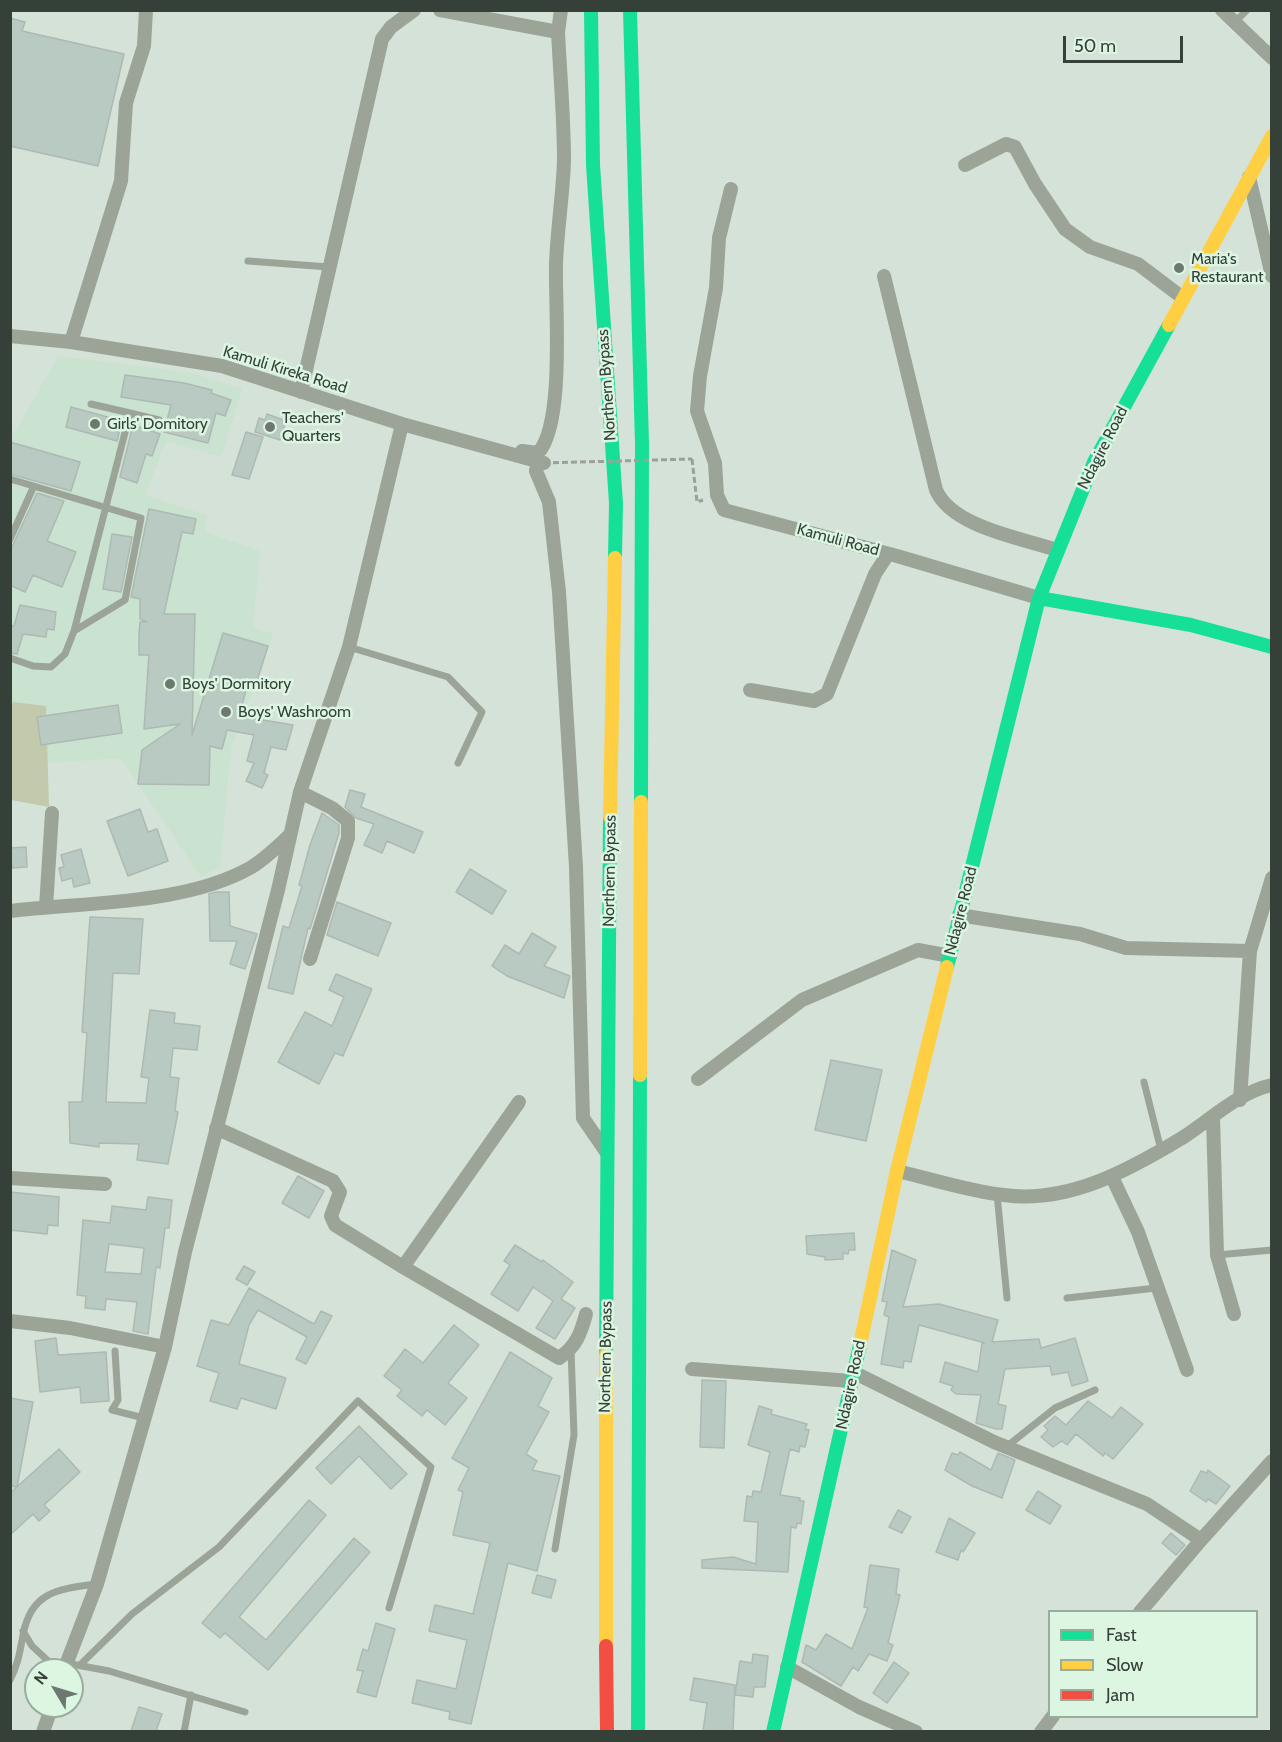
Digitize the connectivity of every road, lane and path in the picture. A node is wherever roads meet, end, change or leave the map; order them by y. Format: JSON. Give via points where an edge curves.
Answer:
{"nodes":[{"id":1,"x":146,"y":10,"type":"edge"},
{"id":2,"x":414,"y":10,"type":"edge"},
{"id":3,"x":440,"y":10,"type":"edge"},
{"id":4,"x":561,"y":10,"type":"edge"},
{"id":5,"x":591,"y":10,"type":"edge"},
{"id":6,"x":630,"y":10,"type":"edge"},
{"id":7,"x":1222,"y":10,"type":"edge"},
{"id":8,"x":1247,"y":10,"type":"edge"},
{"id":9,"x":1234,"y":22,"type":"junction"},
{"id":10,"x":558,"y":32,"type":"junction"},
{"id":11,"x":1272,"y":58,"type":"edge"},
{"id":12,"x":1272,"y":136,"type":"edge"},
{"id":13,"x":965,"y":165,"type":"dead end"},
{"id":14,"x":1249,"y":177,"type":"junction"},
{"id":15,"x":731,"y":189,"type":"dead end"},
{"id":16,"x":248,"y":261,"type":"dead end"},
{"id":17,"x":329,"y":267,"type":"junction"},
{"id":18,"x":884,"y":276,"type":"dead end"},
{"id":19,"x":1272,"y":276,"type":"edge"},
{"id":20,"x":1183,"y":297,"type":"junction"},
{"id":21,"x":10,"y":336,"type":"edge"},
{"id":22,"x":71,"y":342,"type":"junction"},
{"id":23,"x":301,"y":392,"type":"junction"},
{"id":24,"x":91,"y":404,"type":"dead end"},
{"id":25,"x":130,"y":412,"type":"junction"},
{"id":26,"x":159,"y":420,"type":"dead end"},
{"id":27,"x":402,"y":424,"type":"junction"},
{"id":28,"x":500,"y":451,"type":"junction"},
{"id":29,"x":541,"y":462,"type":"junction"},
{"id":30,"x":10,"y":479,"type":"edge"},
{"id":31,"x":33,"y":488,"type":"junction"},
{"id":32,"x":717,"y":495,"type":"junction"},
{"id":33,"x":106,"y":508,"type":"junction"},
{"id":34,"x":10,"y":539,"type":"edge"},
{"id":35,"x":1057,"y":550,"type":"junction"},
{"id":36,"x":888,"y":554,"type":"junction"},
{"id":37,"x":1039,"y":598,"type":"junction"},
{"id":38,"x":74,"y":631,"type":"junction"},
{"id":39,"x":1272,"y":646,"type":"edge"},
{"id":40,"x":349,"y":647,"type":"junction"},
{"id":41,"x":10,"y":658,"type":"edge"},
{"id":42,"x":750,"y":690,"type":"dead end"},
{"id":43,"x":458,"y":763,"type":"dead end"},
{"id":44,"x":300,"y":792,"type":"junction"},
{"id":45,"x":52,"y":813,"type":"dead end"},
{"id":46,"x":289,"y":836,"type":"junction"},
{"id":47,"x":1272,"y":878,"type":"edge"},
{"id":48,"x":46,"y":907,"type":"junction"},
{"id":49,"x":10,"y":911,"type":"edge"},
{"id":50,"x":960,"y":915,"type":"junction"},
{"id":51,"x":1250,"y":951,"type":"junction"},
{"id":52,"x":950,"y":956,"type":"junction"},
{"id":53,"x":310,"y":959,"type":"dead end"},
{"id":54,"x":698,"y":1079,"type":"dead end"},
{"id":55,"x":1144,"y":1082,"type":"dead end"},
{"id":56,"x":1272,"y":1085,"type":"edge"},
{"id":57,"x":1240,"y":1100,"type":"junction"},
{"id":58,"x":519,"y":1102,"type":"dead end"},
{"id":59,"x":1213,"y":1118,"type":"junction"},
{"id":60,"x":216,"y":1128,"type":"junction"},
{"id":61,"x":1161,"y":1150,"type":"junction"},
{"id":62,"x":609,"y":1156,"type":"junction"},
{"id":63,"x":897,"y":1171,"type":"junction"},
{"id":64,"x":1112,"y":1177,"type":"junction"},
{"id":65,"x":10,"y":1178,"type":"edge"},
{"id":66,"x":105,"y":1184,"type":"dead end"},
{"id":67,"x":997,"y":1194,"type":"junction"},
{"id":68,"x":1272,"y":1250,"type":"edge"},
{"id":69,"x":1217,"y":1255,"type":"junction"},
{"id":70,"x":403,"y":1267,"type":"junction"},
{"id":71,"x":1156,"y":1288,"type":"junction"},
{"id":72,"x":1006,"y":1298,"type":"dead end"},
{"id":73,"x":1067,"y":1298,"type":"dead end"},
{"id":74,"x":586,"y":1314,"type":"dead end"},
{"id":75,"x":1234,"y":1314,"type":"dead end"},
{"id":76,"x":10,"y":1321,"type":"edge"},
{"id":77,"x":165,"y":1347,"type":"junction"},
{"id":78,"x":572,"y":1350,"type":"junction"},
{"id":79,"x":115,"y":1351,"type":"dead end"},
{"id":80,"x":692,"y":1370,"type":"dead end"},
{"id":81,"x":1187,"y":1370,"type":"dead end"},
{"id":82,"x":852,"y":1376,"type":"junction"},
{"id":83,"x":1095,"y":1389,"type":"dead end"},
{"id":84,"x":144,"y":1418,"type":"junction"},
{"id":85,"x":1006,"y":1447,"type":"junction"},
{"id":86,"x":1272,"y":1461,"type":"edge"},
{"id":87,"x":1202,"y":1540,"type":"junction"},
{"id":88,"x":555,"y":1549,"type":"dead end"},
{"id":89,"x":97,"y":1584,"type":"junction"},
{"id":90,"x":389,"y":1608,"type":"dead end"},
{"id":91,"x":1141,"y":1610,"type":"edge"},
{"id":92,"x":23,"y":1631,"type":"junction"},
{"id":93,"x":49,"y":1658,"type":"edge"},
{"id":94,"x":67,"y":1658,"type":"edge"},
{"id":95,"x":84,"y":1661,"type":"edge"},
{"id":96,"x":84,"y":1665,"type":"edge"},
{"id":97,"x":787,"y":1667,"type":"junction"},
{"id":98,"x":10,"y":1680,"type":"edge"},
{"id":99,"x":191,"y":1695,"type":"junction"},
{"id":100,"x":245,"y":1712,"type":"dead end"},
{"id":101,"x":1051,"y":1718,"type":"edge"},
{"id":102,"x":184,"y":1731,"type":"edge"},
{"id":103,"x":607,"y":1731,"type":"edge"},
{"id":104,"x":638,"y":1731,"type":"edge"},
{"id":105,"x":773,"y":1731,"type":"edge"},
{"id":106,"x":916,"y":1731,"type":"edge"},
{"id":107,"x":1041,"y":1731,"type":"edge"}],
"edges":[{"from":1,"to":22,"type":"street","via":[[144,46],[126,103],[121,181]]},
{"from":2,"to":17,"type":"street","via":[[382,39]]},
{"from":3,"to":10,"type":"street"},
{"from":4,"to":10,"type":"street"},
{"from":5,"to":62,"type":"main road","name":"Northern Bypass","via":[[593,165],[616,503],[608,941]]},
{"from":6,"to":104,"type":"main road","name":"Northern Bypass","via":[[642,444]]},
{"from":7,"to":9,"type":"street"},
{"from":8,"to":9,"type":"lane"},
{"from":9,"to":11,"type":"street"},
{"from":10,"to":28,"type":"street","via":[[564,160],[550,433],[538,453],[502,445]]},
{"from":12,"to":14,"type":"main road","name":"Ndagire Road"},
{"from":13,"to":20,"type":"street","via":[[1006,144],[1014,147],[1065,229],[1090,247],[1138,264]]},
{"from":14,"to":19,"type":"street"},
{"from":14,"to":20,"type":"main road","name":"Ndagire Road"},
{"from":15,"to":32,"type":"street","via":[[719,238],[716,288],[697,411],[715,463]]},
{"from":16,"to":17,"type":"lane"},
{"from":17,"to":23,"type":"street"},
{"from":18,"to":35,"type":"street","via":[[941,502],[967,520]]},
{"from":20,"to":35,"type":"main road","name":"Ndagire Road","via":[[1094,462]]},
{"from":21,"to":22,"type":"street","name":"Kamuli Kireka Road"},
{"from":22,"to":23,"type":"street","name":"Kamuli Kireka Road","via":[[222,366]]},
{"from":23,"to":27,"type":"street","name":"Kamuli Kireka Road"},
{"from":24,"to":25,"type":"lane"},
{"from":25,"to":26,"type":"lane"},
{"from":25,"to":33,"type":"lane"},
{"from":27,"to":28,"type":"street","name":"Kamuli Kireka Road"},
{"from":27,"to":40,"type":"street"},
{"from":28,"to":29,"type":"street","name":"Kamuli Kireka Road"},
{"from":29,"to":32,"type":"path","bridge":true,"via":[[692,459],[698,502]]},
{"from":29,"to":62,"type":"street","via":[[536,471],[549,502],[559,592],[576,867],[583,1118]]},
{"from":30,"to":31,"type":"lane"},
{"from":31,"to":33,"type":"lane"},
{"from":31,"to":34,"type":"lane"},
{"from":32,"to":36,"type":"street","name":"Kamuli Road","via":[[724,510]]},
{"from":33,"to":38,"type":"lane"},
{"from":33,"to":38,"type":"lane","via":[[141,518],[125,600]]},
{"from":35,"to":37,"type":"main road","name":"Ndagire Road"},
{"from":36,"to":37,"type":"street","name":"Kamuli Road"},
{"from":36,"to":42,"type":"street","via":[[875,574],[827,694],[814,701]]},
{"from":37,"to":39,"type":"main road","name":"Kamuli Road","via":[[1191,625]]},
{"from":37,"to":50,"type":"main road","name":"Ndagire Road"},
{"from":38,"to":41,"type":"lane","via":[[65,654],[51,667]]},
{"from":40,"to":43,"type":"lane","via":[[448,677],[482,712]]},
{"from":40,"to":44,"type":"street"},
{"from":44,"to":46,"type":"street"},
{"from":44,"to":53,"type":"street","via":[[332,808],[348,822],[348,838]]},
{"from":45,"to":48,"type":"street"},
{"from":46,"to":48,"type":"street","via":[[252,867],[204,888]]},
{"from":46,"to":60,"type":"street"},
{"from":47,"to":51,"type":"street"},
{"from":48,"to":49,"type":"street"},
{"from":50,"to":51,"type":"street","via":[[1080,933],[1126,948]]},
{"from":50,"to":52,"type":"main road","name":"Ndagire Road"},
{"from":51,"to":57,"type":"street"},
{"from":52,"to":54,"type":"street","via":[[918,950],[802,1000]]},
{"from":52,"to":63,"type":"main road","name":"Ndagire Road"},
{"from":55,"to":61,"type":"lane"},
{"from":56,"to":57,"type":"street"},
{"from":57,"to":59,"type":"street"},
{"from":58,"to":70,"type":"street"},
{"from":59,"to":61,"type":"street"},
{"from":59,"to":69,"type":"street"},
{"from":60,"to":70,"type":"street","via":[[333,1181],[340,1192],[331,1216],[335,1226]]},
{"from":60,"to":77,"type":"street"},
{"from":61,"to":64,"type":"street"},
{"from":62,"to":103,"type":"main road","name":"Northern Bypass","via":[[604,1460]]},
{"from":63,"to":67,"type":"street"},
{"from":63,"to":82,"type":"main road","name":"Ndagire Road"},
{"from":64,"to":67,"type":"street","via":[[1047,1196]]},
{"from":64,"to":71,"type":"street","via":[[1138,1232]]},
{"from":65,"to":66,"type":"street"},
{"from":67,"to":72,"type":"lane"},
{"from":68,"to":69,"type":"lane"},
{"from":69,"to":75,"type":"street"},
{"from":70,"to":78,"type":"street","via":[[559,1358]]},
{"from":71,"to":73,"type":"lane"},
{"from":71,"to":81,"type":"street"},
{"from":74,"to":78,"type":"street"},
{"from":76,"to":77,"type":"street","via":[[70,1328]]},
{"from":77,"to":84,"type":"street"},
{"from":78,"to":88,"type":"lane","via":[[574,1435]]},
{"from":79,"to":84,"type":"lane","via":[[118,1400],[112,1410]]},
{"from":80,"to":82,"type":"street"},
{"from":82,"to":85,"type":"street"},
{"from":82,"to":97,"type":"main road","name":"Ndagire Road"},
{"from":83,"to":85,"type":"lane","via":[[1055,1408]]},
{"from":84,"to":89,"type":"street"},
{"from":85,"to":87,"type":"street","via":[[1147,1504]]},
{"from":86,"to":87,"type":"street"},
{"from":87,"to":91,"type":"street"},
{"from":89,"to":92,"type":"lane","via":[[60,1589],[44,1596],[31,1609]]},
{"from":89,"to":94,"type":"street"},
{"from":90,"to":95,"type":"lane","via":[[431,1467],[358,1401],[219,1547],[132,1614]]},
{"from":92,"to":93,"type":"lane","via":[[32,1646]]},
{"from":92,"to":98,"type":"lane","via":[[18,1665]]},
{"from":96,"to":99,"type":"lane"},
{"from":97,"to":105,"type":"main road","name":"Ndagire Road"},
{"from":97,"to":106,"type":"street","via":[[859,1707]]},
{"from":99,"to":100,"type":"lane"},
{"from":99,"to":102,"type":"lane"},
{"from":101,"to":107,"type":"street"}]}
